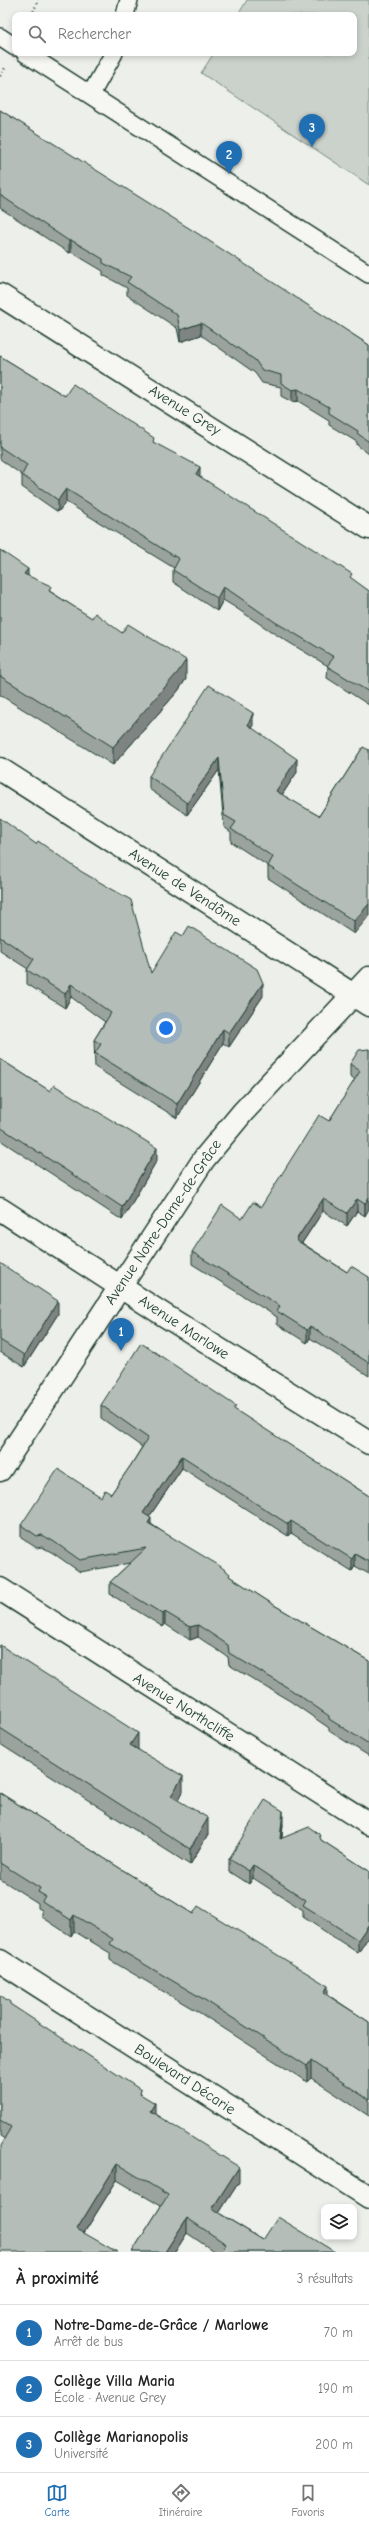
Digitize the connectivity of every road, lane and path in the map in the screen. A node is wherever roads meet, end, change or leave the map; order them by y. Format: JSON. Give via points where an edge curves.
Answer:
{"nodes":[{"id":1,"x":38,"y":0,"type":"edge"},
{"id":2,"x":129,"y":0,"type":"edge"},
{"id":3,"x":33,"y":12,"type":"edge"},
{"id":4,"x":126,"y":12,"type":"edge"},
{"id":5,"x":0,"y":37,"type":"edge"},
{"id":6,"x":12,"y":45,"type":"edge"},
{"id":7,"x":30,"y":56,"type":"edge"},
{"id":8,"x":112,"y":56,"type":"edge"},
{"id":9,"x":5,"y":68,"type":"dead end"},
{"id":10,"x":0,"y":76,"type":"edge"},
{"id":11,"x":91,"y":94,"type":"junction"},
{"id":12,"x":369,"y":274,"type":"edge"},
{"id":13,"x":0,"y":295,"type":"edge"},
{"id":14,"x":369,"y":528,"type":"edge"},
{"id":15,"x":0,"y":769,"type":"edge"},
{"id":16,"x":369,"y":978,"type":"edge"},
{"id":17,"x":361,"y":1000,"type":"edge"},
{"id":18,"x":0,"y":1209,"type":"edge"},
{"id":19,"x":119,"y":1285,"type":"junction"},
{"id":20,"x":369,"y":1443,"type":"edge"},
{"id":21,"x":0,"y":1470,"type":"edge"},
{"id":22,"x":0,"y":1589,"type":"edge"},
{"id":23,"x":369,"y":1824,"type":"edge"},
{"id":24,"x":0,"y":1961,"type":"edge"},
{"id":25,"x":369,"y":2197,"type":"edge"}],
"edges":[{"from":1,"to":3,"type":"path"},
{"from":2,"to":4,"type":"lane"},
{"from":5,"to":6,"type":"lane"},
{"from":7,"to":11,"type":"lane"},
{"from":8,"to":11,"type":"lane"},
{"from":9,"to":10,"type":"path"},
{"from":11,"to":12,"type":"lane"},
{"from":13,"to":14,"type":"street","name":"Avenue Grey"},
{"from":15,"to":17,"type":"street","name":"Avenue de Vendôme"},
{"from":16,"to":17,"type":"street","name":"Avenue Notre-Dame-de-Grâce"},
{"from":17,"to":19,"type":"street","name":"Avenue Notre-Dame-de-Grâce","via":[[215,1144]]},
{"from":18,"to":19,"type":"street","name":"Avenue Marlowe"},
{"from":19,"to":20,"type":"street","name":"Avenue Marlowe"},
{"from":19,"to":21,"type":"street","name":"Avenue Notre-Dame-de-Grâce"},
{"from":22,"to":23,"type":"street","name":"Avenue Northcliffe"},
{"from":24,"to":25,"type":"street","name":"Boulevard Décarie"}]}
